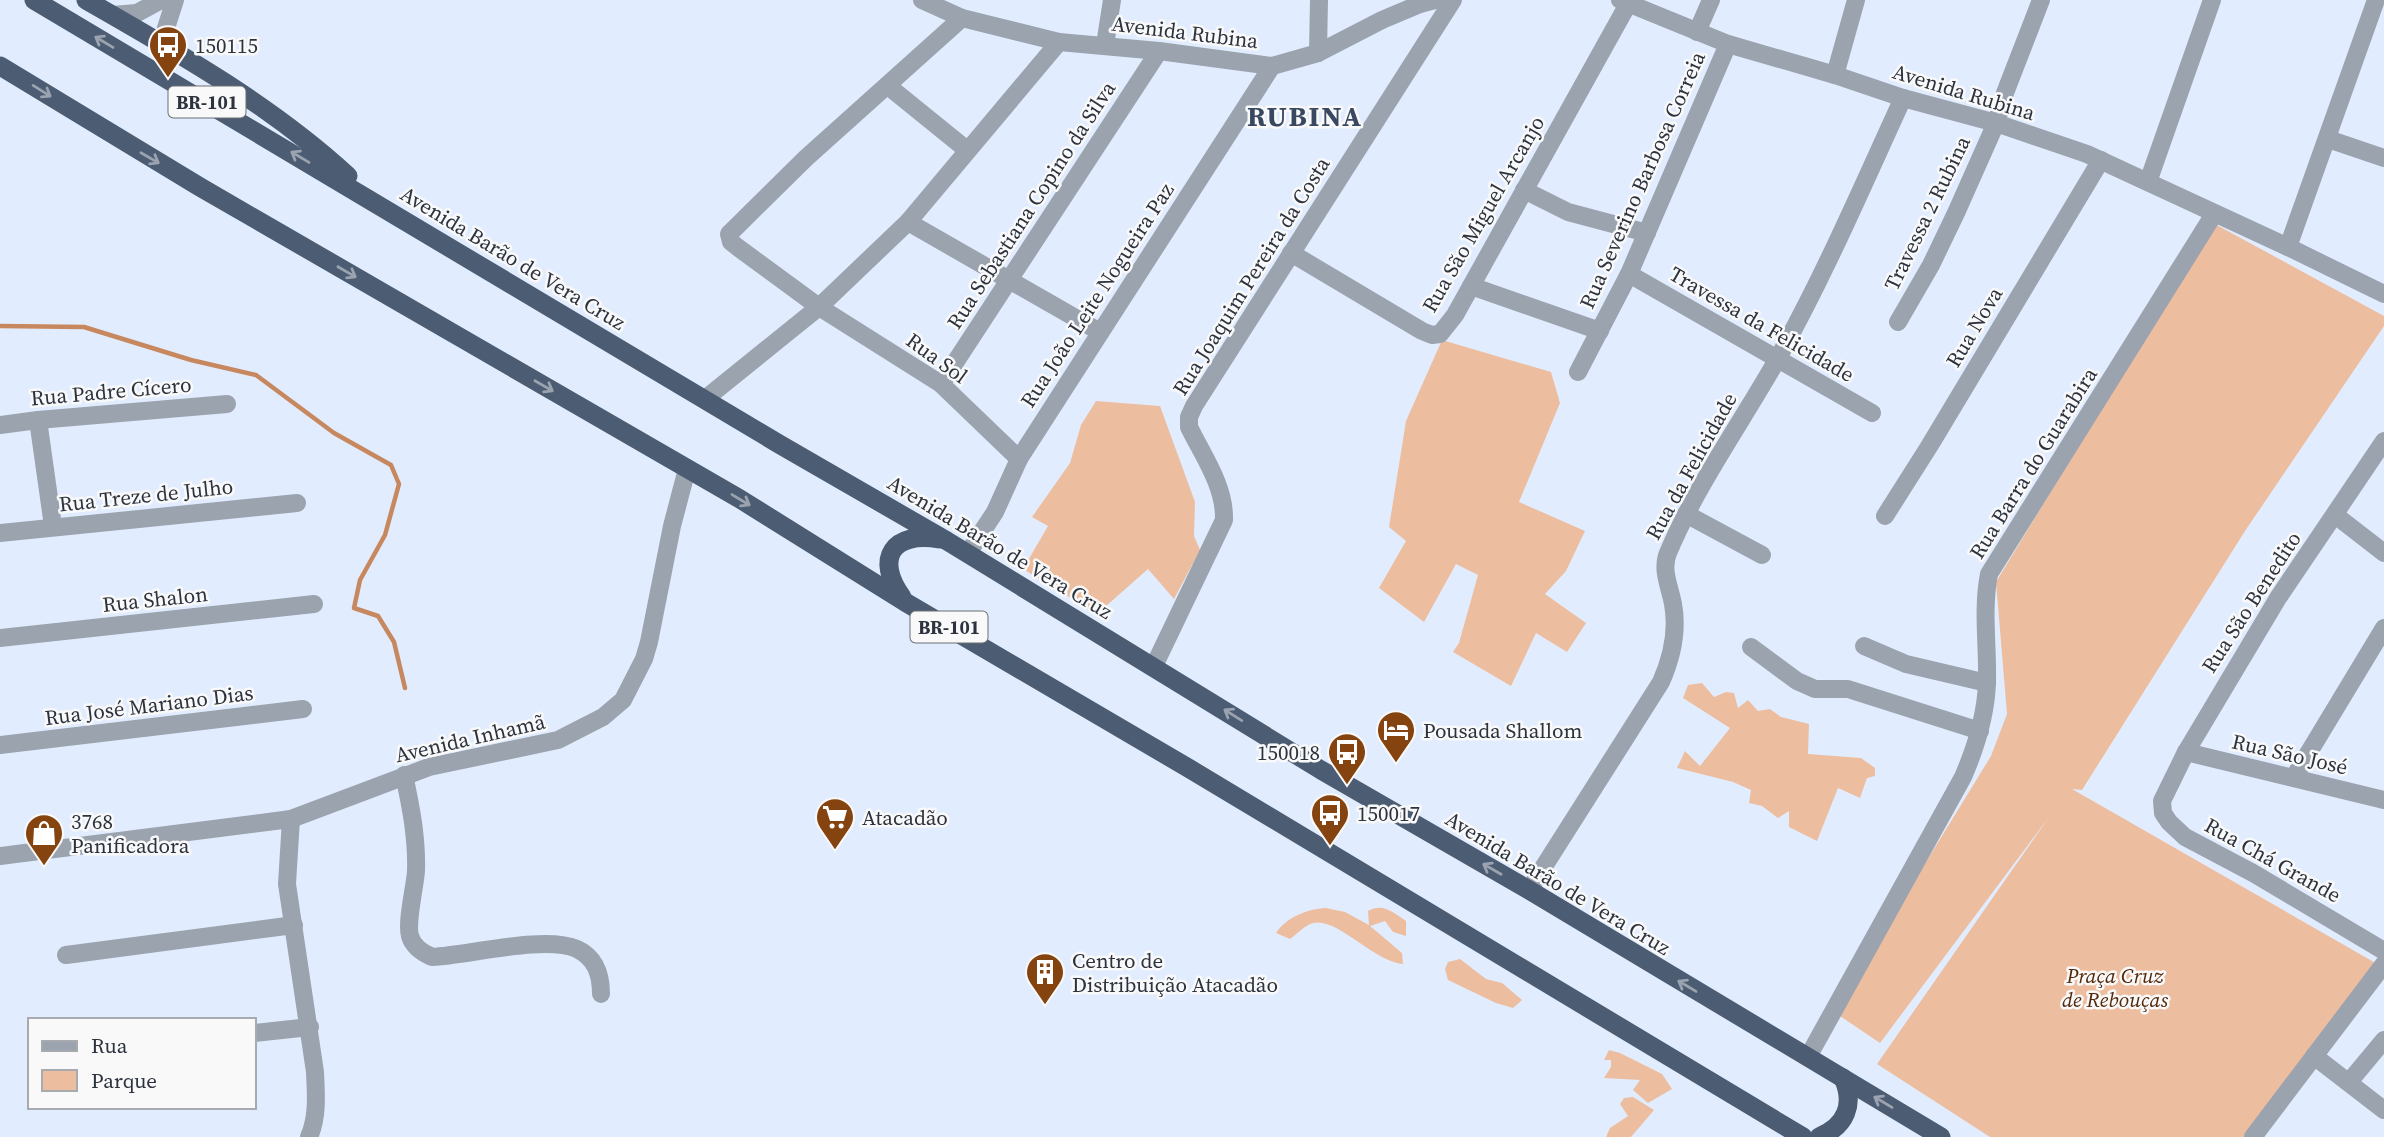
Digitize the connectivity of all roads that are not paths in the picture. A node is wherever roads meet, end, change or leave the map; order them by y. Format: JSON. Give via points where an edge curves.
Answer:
{"nodes":[{"id":1,"x":34,"y":0,"type":"edge"},
{"id":2,"x":86,"y":0,"type":"edge"},
{"id":3,"x":161,"y":0,"type":"edge"},
{"id":4,"x":175,"y":0,"type":"edge"},
{"id":5,"x":922,"y":0,"type":"edge"},
{"id":6,"x":1112,"y":0,"type":"edge"},
{"id":7,"x":1319,"y":0,"type":"edge"},
{"id":8,"x":1435,"y":0,"type":"edge"},
{"id":9,"x":1453,"y":0,"type":"edge"},
{"id":10,"x":1711,"y":0,"type":"edge"},
{"id":11,"x":1856,"y":0,"type":"edge"},
{"id":12,"x":2041,"y":0,"type":"edge"},
{"id":13,"x":2212,"y":0,"type":"edge"},
{"id":14,"x":2376,"y":0,"type":"edge"},
{"id":15,"x":1624,"y":2,"type":"edge"},
{"id":16,"x":112,"y":15,"type":"junction"},
{"id":17,"x":962,"y":18,"type":"junction"},
{"id":18,"x":1698,"y":32,"type":"junction"},
{"id":19,"x":1059,"y":41,"type":"junction"},
{"id":20,"x":1728,"y":44,"type":"junction"},
{"id":21,"x":164,"y":45,"type":"junction"},
{"id":22,"x":1105,"y":45,"type":"junction"},
{"id":23,"x":1159,"y":51,"type":"junction"},
{"id":24,"x":1318,"y":53,"type":"junction"},
{"id":25,"x":0,"y":66,"type":"edge"},
{"id":26,"x":1272,"y":66,"type":"junction"},
{"id":27,"x":1835,"y":75,"type":"junction"},
{"id":28,"x":888,"y":86,"type":"junction"},
{"id":29,"x":1903,"y":98,"type":"junction"},
{"id":30,"x":1996,"y":123,"type":"junction"},
{"id":31,"x":2328,"y":139,"type":"junction"},
{"id":32,"x":967,"y":150,"type":"junction"},
{"id":33,"x":2384,"y":158,"type":"edge"},
{"id":34,"x":2101,"y":160,"type":"junction"},
{"id":35,"x":2148,"y":182,"type":"junction"},
{"id":36,"x":1524,"y":190,"type":"junction"},
{"id":37,"x":380,"y":205,"type":"junction"},
{"id":38,"x":2214,"y":214,"type":"junction"},
{"id":39,"x":908,"y":222,"type":"junction"},
{"id":40,"x":1647,"y":233,"type":"junction"},
{"id":41,"x":2288,"y":247,"type":"junction"},
{"id":42,"x":1291,"y":253,"type":"junction"},
{"id":43,"x":1629,"y":274,"type":"junction"},
{"id":44,"x":1008,"y":280,"type":"junction"},
{"id":45,"x":1471,"y":286,"type":"junction"},
{"id":46,"x":2384,"y":294,"type":"edge"},
{"id":47,"x":819,"y":307,"type":"junction"},
{"id":48,"x":1898,"y":322,"type":"dead end"},
{"id":49,"x":1600,"y":331,"type":"junction"},
{"id":50,"x":1100,"y":332,"type":"junction"},
{"id":51,"x":1777,"y":359,"type":"junction"},
{"id":52,"x":1578,"y":372,"type":"dead end"},
{"id":53,"x":941,"y":384,"type":"junction"},
{"id":54,"x":705,"y":399,"type":"junction"},
{"id":55,"x":227,"y":404,"type":"dead end"},
{"id":56,"x":1872,"y":413,"type":"dead end"},
{"id":57,"x":38,"y":420,"type":"junction"},
{"id":58,"x":0,"y":425,"type":"edge"},
{"id":59,"x":2384,"y":441,"type":"edge"},
{"id":60,"x":1019,"y":458,"type":"junction"},
{"id":61,"x":687,"y":469,"type":"junction"},
{"id":62,"x":298,"y":503,"type":"dead end"},
{"id":63,"x":1686,"y":514,"type":"junction"},
{"id":64,"x":2334,"y":515,"type":"junction"},
{"id":65,"x":1885,"y":516,"type":"dead end"},
{"id":66,"x":53,"y":527,"type":"junction"},
{"id":67,"x":0,"y":533,"type":"edge"},
{"id":68,"x":947,"y":541,"type":"junction"},
{"id":69,"x":968,"y":553,"type":"junction"},
{"id":70,"x":2384,"y":553,"type":"edge"},
{"id":71,"x":1762,"y":555,"type":"dead end"},
{"id":72,"x":905,"y":602,"type":"junction"},
{"id":73,"x":314,"y":604,"type":"dead end"},
{"id":74,"x":2384,"y":630,"type":"edge"},
{"id":75,"x":0,"y":638,"type":"edge"},
{"id":76,"x":1864,"y":646,"type":"dead end"},
{"id":77,"x":1751,"y":647,"type":"dead end"},
{"id":78,"x":1154,"y":666,"type":"junction"},
{"id":79,"x":1987,"y":683,"type":"junction"},
{"id":80,"x":303,"y":709,"type":"dead end"},
{"id":81,"x":1980,"y":731,"type":"junction"},
{"id":82,"x":0,"y":746,"type":"edge"},
{"id":83,"x":2186,"y":752,"type":"junction"},
{"id":84,"x":404,"y":775,"type":"junction"},
{"id":85,"x":2294,"y":777,"type":"junction"},
{"id":86,"x":2165,"y":793,"type":"joint"},
{"id":87,"x":2384,"y":800,"type":"edge"},
{"id":88,"x":290,"y":819,"type":"junction"},
{"id":89,"x":2,"y":851,"type":"edge"},
{"id":90,"x":1529,"y":890,"type":"junction"},
{"id":91,"x":294,"y":925,"type":"junction"},
{"id":92,"x":2384,"y":951,"type":"edge"},
{"id":93,"x":66,"y":955,"type":"dead end"},
{"id":94,"x":2384,"y":964,"type":"edge"},
{"id":95,"x":601,"y":994,"type":"dead end"},
{"id":96,"x":310,"y":1027,"type":"junction"},
{"id":97,"x":256,"y":1033,"type":"edge"},
{"id":98,"x":2384,"y":1040,"type":"edge"},
{"id":99,"x":2314,"y":1056,"type":"junction"},
{"id":100,"x":1808,"y":1057,"type":"junction"},
{"id":101,"x":1843,"y":1078,"type":"junction"},
{"id":102,"x":2348,"y":1082,"type":"junction"},
{"id":103,"x":2384,"y":1110,"type":"edge"},
{"id":104,"x":309,"y":1137,"type":"edge"},
{"id":105,"x":1803,"y":1137,"type":"edge"},
{"id":106,"x":1819,"y":1137,"type":"edge"},
{"id":107,"x":1941,"y":1137,"type":"edge"},
{"id":108,"x":2253,"y":1137,"type":"edge"}],
"edges":[{"from":37,"to":1,"type":"highway","name":"Avenida Barão de Vera Cruz","number":"BR-101","one_way":true},
{"from":2,"to":16,"type":"highway"},
{"from":3,"to":16,"type":"street","via":[[137,13]]},
{"from":4,"to":21,"type":"street"},
{"from":5,"to":17,"type":"street","name":"Avenida Rubina"},
{"from":6,"to":22,"type":"street"},
{"from":7,"to":24,"type":"street"},
{"from":8,"to":24,"type":"street","name":"Avenida Rubina","via":[[1382,20]]},
{"from":9,"to":42,"type":"street","name":"Rua Joaquim Pereira da Costa"},
{"from":10,"to":18,"type":"street"},
{"from":11,"to":27,"type":"street"},
{"from":12,"to":30,"type":"street","name":"Travessa 2 Rubina"},
{"from":13,"to":35,"type":"street"},
{"from":14,"to":31,"type":"street"},
{"from":15,"to":18,"type":"street","name":"Avenida Rubina"},
{"from":15,"to":36,"type":"street","name":"Rua São Miguel Arcanjo"},
{"from":16,"to":21,"type":"highway"},
{"from":17,"to":19,"type":"street","name":"Avenida Rubina"},
{"from":17,"to":28,"type":"street"},
{"from":18,"to":20,"type":"street","name":"Avenida Rubina"},
{"from":19,"to":22,"type":"street","name":"Avenida Rubina"},
{"from":19,"to":32,"type":"street"},
{"from":20,"to":27,"type":"street","name":"Avenida Rubina"},
{"from":20,"to":40,"type":"street","name":"Rua Severino Barbosa Correia"},
{"from":21,"to":37,"type":"highway","via":[[296,131]]},
{"from":22,"to":23,"type":"street","name":"Avenida Rubina"},
{"from":23,"to":26,"type":"street","name":"Avenida Rubina"},
{"from":23,"to":44,"type":"street","name":"Rua Sebastiana Copino da Silva"},
{"from":24,"to":26,"type":"street","name":"Avenida Rubina"},
{"from":25,"to":61,"type":"highway","number":"BR-101","one_way":true},
{"from":26,"to":50,"type":"street","name":"Rua João Leite Nogueira Paz"},
{"from":27,"to":29,"type":"street","name":"Avenida Rubina"},
{"from":28,"to":32,"type":"street"},
{"from":28,"to":47,"type":"street","name":"Rua Sol","via":[[729,234],[731,242]]},
{"from":29,"to":30,"type":"street","name":"Avenida Rubina"},
{"from":29,"to":51,"type":"street","name":"Rua da Felicidade","via":[[1815,290]]},
{"from":30,"to":34,"type":"street","name":"Avenida Rubina"},
{"from":30,"to":48,"type":"street","name":"Travessa 2 Rubina","via":[[1931,265]]},
{"from":31,"to":33,"type":"street"},
{"from":31,"to":41,"type":"street"},
{"from":32,"to":39,"type":"street"},
{"from":34,"to":35,"type":"street","name":"Avenida Rubina"},
{"from":34,"to":65,"type":"street","name":"Rua Nova"},
{"from":35,"to":38,"type":"street","name":"Avenida Rubina"},
{"from":36,"to":40,"type":"street","via":[[1569,212]]},
{"from":36,"to":45,"type":"street","name":"Rua São Miguel Arcanjo"},
{"from":37,"to":54,"type":"highway","name":"Avenida Barão de Vera Cruz","number":"BR-101"},
{"from":38,"to":41,"type":"street","name":"Avenida Rubina"},
{"from":38,"to":79,"type":"street","name":"Rua Barra do Guarabira","via":[[1989,574],[1985,595]]},
{"from":39,"to":44,"type":"street"},
{"from":39,"to":47,"type":"street"},
{"from":40,"to":43,"type":"street","name":"Rua Severino Barbosa Correia"},
{"from":41,"to":46,"type":"street","name":"Avenida Rubina"},
{"from":42,"to":45,"type":"street","name":"Rua São Miguel Arcanjo","via":[[1432,335],[1447,327]]},
{"from":42,"to":78,"type":"street","name":"Rua Joaquim Pereira da Costa","via":[[1189,417],[1189,427],[1217,484],[1224,520]]},
{"from":43,"to":49,"type":"street","name":"Rua Severino Barbosa Correia"},
{"from":43,"to":51,"type":"street","name":"Travessa da Felicidade"},
{"from":44,"to":50,"type":"street"},
{"from":44,"to":53,"type":"street","name":"Rua Sebastiana Copino da Silva"},
{"from":45,"to":49,"type":"street"},
{"from":47,"to":53,"type":"street","name":"Rua Sol"},
{"from":47,"to":54,"type":"street"},
{"from":49,"to":52,"type":"street","name":"Rua Severino Barbosa Correia"},
{"from":50,"to":60,"type":"street","name":"Rua João Leite Nogueira Paz"},
{"from":51,"to":56,"type":"street","name":"Travessa da Felicidade"},
{"from":51,"to":63,"type":"street","name":"Rua da Felicidade"},
{"from":53,"to":60,"type":"street","name":"Rua Sol"},
{"from":54,"to":68,"type":"highway","name":"Avenida Barão de Vera Cruz","number":"BR-101"},
{"from":55,"to":57,"type":"street","name":"Rua Padre Cícero"},
{"from":57,"to":58,"type":"street","name":"Rua Padre Cícero"},
{"from":57,"to":66,"type":"street"},
{"from":59,"to":64,"type":"street","name":"Rua São Benedito"},
{"from":60,"to":69,"type":"street","name":"Rua João Leite Nogueira Paz","via":[[995,512]]},
{"from":61,"to":72,"type":"highway","number":"BR-101","one_way":true},
{"from":61,"to":84,"type":"street","name":"Avenida Inhamã","via":[[649,642],[623,700],[603,717],[558,740]]},
{"from":62,"to":66,"type":"street","name":"Rua Treze de Julho"},
{"from":63,"to":71,"type":"street"},
{"from":63,"to":90,"type":"street","name":"Rua da Felicidade","via":[[1665,566],[1675,628],[1669,663]]},
{"from":64,"to":70,"type":"street"},
{"from":64,"to":83,"type":"street","name":"Rua São Benedito","via":[[2278,598]]},
{"from":66,"to":67,"type":"street","name":"Rua Treze de Julho"},
{"from":68,"to":69,"type":"highway","name":"Avenida Barão de Vera Cruz","number":"BR-101"},
{"from":68,"to":72,"type":"highway","via":[[905,540],[891,553],[887,569]]},
{"from":69,"to":78,"type":"highway","name":"Avenida Barão de Vera Cruz","number":"BR-101"},
{"from":72,"to":105,"type":"highway","number":"BR-101"},
{"from":73,"to":75,"type":"street","name":"Rua Shalon"},
{"from":74,"to":85,"type":"street"},
{"from":76,"to":79,"type":"street","via":[[1906,664]]},
{"from":77,"to":81,"type":"street","via":[[1815,689],[1848,689]]},
{"from":90,"to":78,"type":"highway","name":"Avenida Barão de Vera Cruz","number":"BR-101","one_way":true,"via":[[1321,770]]},
{"from":79,"to":81,"type":"street","name":"Rua Barra do Guarabira"},
{"from":80,"to":82,"type":"street","name":"Rua José Mariano Dias"},
{"from":81,"to":100,"type":"street","name":"Rua Barra do Guarabira","via":[[1963,777]]},
{"from":83,"to":85,"type":"street","name":"Rua São José"},
{"from":83,"to":86,"type":"street","name":"Rua São Benedito"},
{"from":84,"to":88,"type":"street","name":"Avenida Inhamã"},
{"from":84,"to":95,"type":"street","via":[[416,841],[408,927],[422,952],[432,957],[549,945],[577,949],[597,968]]},
{"from":85,"to":87,"type":"street","name":"Rua São José"},
{"from":86,"to":92,"type":"street","name":"Rua Chá Grande","via":[[2164,813],[2177,832]]},
{"from":88,"to":89,"type":"street","name":"Avenida Inhamã"},
{"from":88,"to":91,"type":"street","via":[[287,884]]},
{"from":100,"to":90,"type":"highway","name":"Avenida Barão de Vera Cruz","number":"BR-101","one_way":true},
{"from":91,"to":93,"type":"street"},
{"from":91,"to":96,"type":"street"},
{"from":94,"to":99,"type":"street"},
{"from":96,"to":97,"type":"street"},
{"from":96,"to":104,"type":"street","via":[[316,1098]]},
{"from":98,"to":102,"type":"street"},
{"from":99,"to":102,"type":"street"},
{"from":99,"to":108,"type":"street"},
{"from":100,"to":101,"type":"highway","name":"Avenida Barão de Vera Cruz","number":"BR-101"},
{"from":101,"to":106,"type":"highway","via":[[1850,1104],[1846,1114],[1837,1127]]},
{"from":107,"to":101,"type":"highway","name":"Avenida Barão de Vera Cruz","number":"BR-101","one_way":true},
{"from":102,"to":103,"type":"street"}]}
